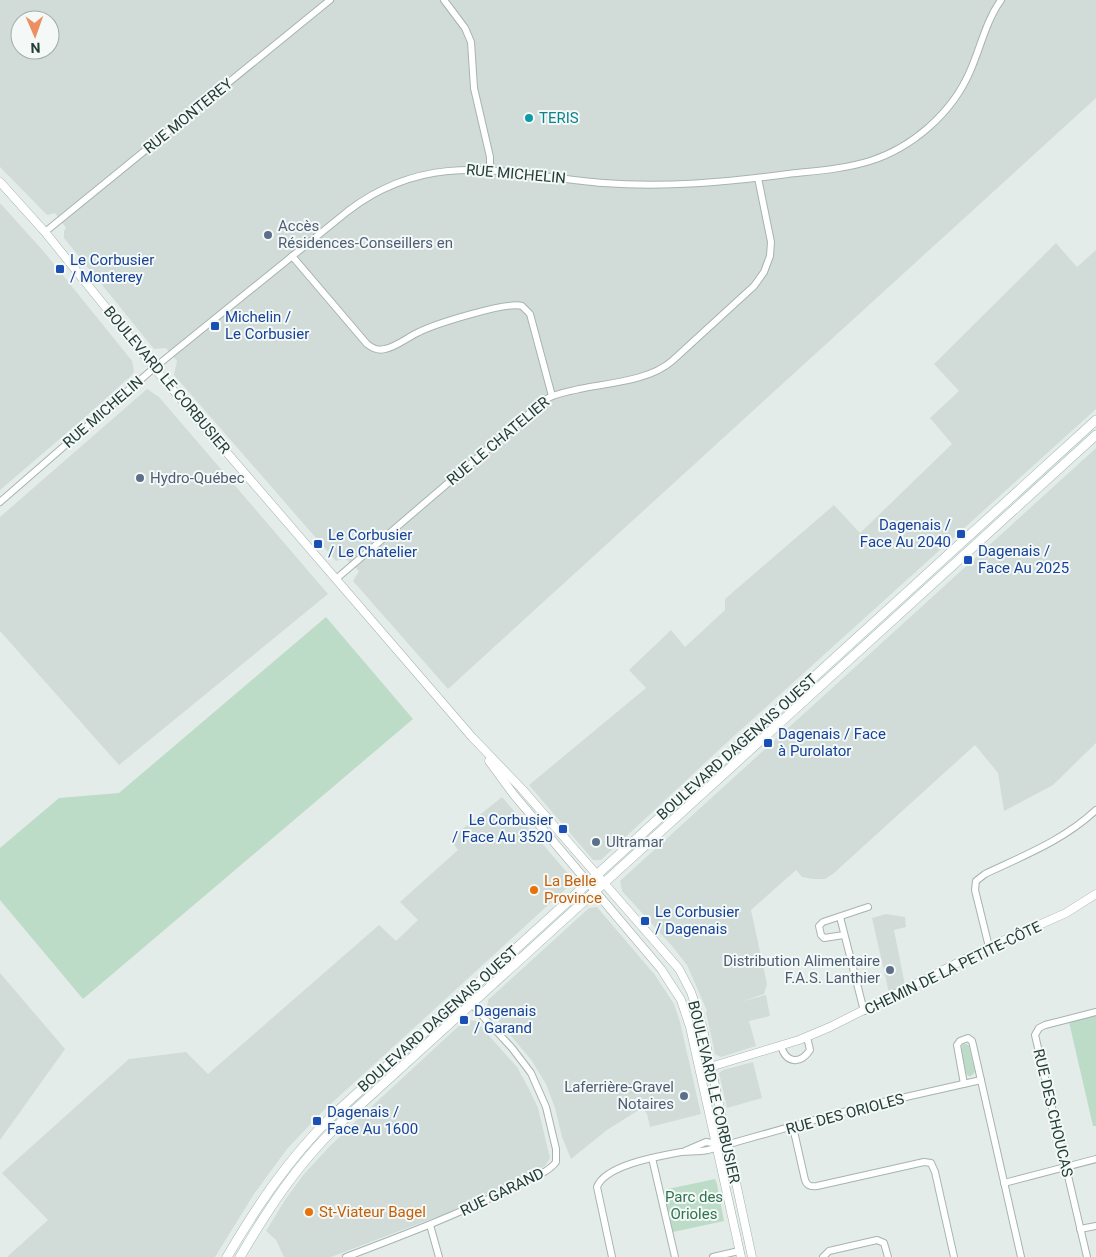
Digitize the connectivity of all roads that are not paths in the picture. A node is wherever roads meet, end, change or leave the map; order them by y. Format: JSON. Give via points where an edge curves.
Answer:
{"nodes":[{"id":1,"x":330,"y":0,"type":"edge"},
{"id":2,"x":444,"y":0,"type":"edge"},
{"id":3,"x":1001,"y":0,"type":"edge"},
{"id":4,"x":490,"y":170,"type":"junction"},
{"id":5,"x":758,"y":178,"type":"junction"},
{"id":6,"x":0,"y":182,"type":"edge"},
{"id":7,"x":45,"y":232,"type":"junction"},
{"id":8,"x":292,"y":256,"type":"junction"},
{"id":9,"x":154,"y":368,"type":"junction"},
{"id":10,"x":552,"y":396,"type":"junction"},
{"id":11,"x":1096,"y":420,"type":"edge"},
{"id":12,"x":1096,"y":435,"type":"edge"},
{"id":13,"x":0,"y":502,"type":"edge"},
{"id":14,"x":336,"y":579,"type":"junction"},
{"id":15,"x":472,"y":737,"type":"junction"},
{"id":16,"x":1096,"y":810,"type":"edge"},
{"id":17,"x":596,"y":876,"type":"junction"},
{"id":18,"x":588,"y":882,"type":"junction"},
{"id":19,"x":604,"y":883,"type":"junction"},
{"id":20,"x":595,"y":891,"type":"junction"},
{"id":21,"x":1096,"y":894,"type":"edge"},
{"id":22,"x":868,"y":907,"type":"dead end"},
{"id":23,"x":840,"y":917,"type":"junction"},
{"id":24,"x":844,"y":935,"type":"junction"},
{"id":25,"x":989,"y":948,"type":"junction"},
{"id":26,"x":464,"y":996,"type":"junction"},
{"id":27,"x":472,"y":1004,"type":"junction"},
{"id":28,"x":864,"y":1011,"type":"junction"},
{"id":29,"x":1096,"y":1012,"type":"edge"},
{"id":30,"x":807,"y":1037,"type":"junction"},
{"id":31,"x":781,"y":1046,"type":"junction"},
{"id":32,"x":710,"y":1067,"type":"junction"},
{"id":33,"x":981,"y":1080,"type":"junction"},
{"id":34,"x":964,"y":1084,"type":"junction"},
{"id":35,"x":793,"y":1127,"type":"junction"},
{"id":36,"x":726,"y":1144,"type":"junction"},
{"id":37,"x":716,"y":1145,"type":"junction"},
{"id":38,"x":652,"y":1158,"type":"junction"},
{"id":39,"x":1096,"y":1160,"type":"edge"},
{"id":40,"x":1066,"y":1168,"type":"junction"},
{"id":41,"x":1004,"y":1183,"type":"junction"},
{"id":42,"x":430,"y":1225,"type":"junction"},
{"id":43,"x":1096,"y":1226,"type":"edge"},
{"id":44,"x":1080,"y":1229,"type":"junction"},
{"id":45,"x":740,"y":1254,"type":"edge"},
{"id":46,"x":227,"y":1257,"type":"edge"},
{"id":47,"x":240,"y":1257,"type":"edge"},
{"id":48,"x":346,"y":1257,"type":"edge"},
{"id":49,"x":439,"y":1257,"type":"edge"},
{"id":50,"x":612,"y":1257,"type":"edge"},
{"id":51,"x":675,"y":1257,"type":"edge"},
{"id":52,"x":714,"y":1257,"type":"edge"},
{"id":53,"x":752,"y":1257,"type":"edge"},
{"id":54,"x":823,"y":1257,"type":"edge"},
{"id":55,"x":888,"y":1257,"type":"edge"},
{"id":56,"x":954,"y":1257,"type":"edge"},
{"id":57,"x":1021,"y":1257,"type":"edge"},
{"id":58,"x":1087,"y":1257,"type":"edge"}],
"edges":[{"from":1,"to":7,"type":"street","name":"RUE MONTEREY"},
{"from":2,"to":4,"type":"street","via":[[466,28],[471,42],[474,88]]},
{"from":3,"to":5,"type":"street","name":"RUE MICHELIN","via":[[959,91],[940,116],[916,137],[890,153],[861,163]]},
{"from":4,"to":5,"type":"street","name":"RUE MICHELIN","via":[[633,184]]},
{"from":4,"to":8,"type":"street","name":"RUE MICHELIN","via":[[438,172],[391,186],[354,206]]},
{"from":5,"to":10,"type":"street","name":"RUE LE CHATELIER","via":[[771,247],[766,268],[754,286],[660,370]]},
{"from":6,"to":7,"type":"street","name":"BOULEVARD LE CORBUSIER"},
{"from":7,"to":9,"type":"street","name":"BOULEVARD LE CORBUSIER"},
{"from":8,"to":9,"type":"street","name":"RUE MICHELIN"},
{"from":8,"to":10,"type":"street","via":[[367,344],[378,350],[444,323],[510,305],[522,306],[530,314]]},
{"from":9,"to":13,"type":"street","name":"RUE MICHELIN"},
{"from":9,"to":14,"type":"street","name":"BOULEVARD LE CORBUSIER"},
{"from":10,"to":14,"type":"street","name":"RUE LE CHATELIER"},
{"from":11,"to":17,"type":"main road","name":"BOULEVARD DAGENAIS OUEST"},
{"from":12,"to":19,"type":"main road","name":"BOULEVARD DAGENAIS OUEST"},
{"from":14,"to":15,"type":"street","name":"BOULEVARD LE CORBUSIER"},
{"from":15,"to":17,"type":"street","name":"BOULEVARD LE CORBUSIER","via":[[522,789]]},
{"from":15,"to":18,"type":"street","name":"BOULEVARD LE CORBUSIER","via":[[514,795]]},
{"from":16,"to":25,"type":"street","via":[[1062,836],[976,881],[975,890]]},
{"from":17,"to":18,"type":"main road","name":"BOULEVARD DAGENAIS OUEST"},
{"from":17,"to":19,"type":"street","name":"BOULEVARD LE CORBUSIER"},
{"from":18,"to":20,"type":"street","name":"BOULEVARD LE CORBUSIER"},
{"from":18,"to":26,"type":"main road","name":"BOULEVARD DAGENAIS OUEST"},
{"from":19,"to":20,"type":"main road","name":"BOULEVARD DAGENAIS OUEST"},
{"from":19,"to":32,"type":"street","name":"BOULEVARD LE CORBUSIER","via":[[682,974],[697,1008]]},
{"from":20,"to":27,"type":"main road","name":"BOULEVARD DAGENAIS OUEST"},
{"from":20,"to":37,"type":"street","name":"BOULEVARD LE CORBUSIER","via":[[661,969],[681,1000]]},
{"from":21,"to":25,"type":"street","name":"CHEMIN DE LA PETITE-CÔTE","via":[[1070,911]]},
{"from":22,"to":23,"type":"street"},
{"from":23,"to":24,"type":"street"},
{"from":23,"to":24,"type":"street","via":[[821,923],[820,933],[826,938]]},
{"from":24,"to":28,"type":"street"},
{"from":25,"to":28,"type":"street","name":"CHEMIN DE LA PETITE-CÔTE"},
{"from":26,"to":27,"type":"street","name":"RUE GARAND"},
{"from":26,"to":46,"type":"main road","name":"BOULEVARD DAGENAIS OUEST","via":[[307,1142],[268,1190]]},
{"from":27,"to":42,"type":"street","name":"RUE GARAND","via":[[534,1077],[546,1107],[557,1159],[546,1170]]},
{"from":27,"to":47,"type":"main road","name":"BOULEVARD DAGENAIS OUEST","via":[[315,1149],[274,1200]]},
{"from":28,"to":30,"type":"street","name":"CHEMIN DE LA PETITE-CÔTE"},
{"from":29,"to":40,"type":"street","name":"RUE DES CHOUCAS","via":[[1045,1025],[1036,1033]]},
{"from":30,"to":31,"type":"street","name":"CHEMIN DE LA PETITE-CÔTE"},
{"from":30,"to":31,"type":"street","via":[[810,1049],[800,1058],[788,1059]]},
{"from":31,"to":32,"type":"street","name":"CHEMIN DE LA PETITE-CÔTE"},
{"from":32,"to":36,"type":"street","name":"BOULEVARD LE CORBUSIER"},
{"from":33,"to":34,"type":"street","name":"RUE DES ORIOLES"},
{"from":33,"to":34,"type":"street","via":[[972,1042],[966,1038],[957,1045]]},
{"from":33,"to":41,"type":"street"},
{"from":34,"to":35,"type":"street","name":"RUE DES ORIOLES"},
{"from":35,"to":36,"type":"street","name":"RUE DES ORIOLES"},
{"from":35,"to":56,"type":"street","via":[[804,1178],[810,1186],[931,1163]]},
{"from":36,"to":37,"type":"street","name":"RUE DES ORIOLES"},
{"from":36,"to":53,"type":"street","name":"BOULEVARD LE CORBUSIER"},
{"from":37,"to":38,"type":"street","name":"RUE DES ORIOLES","via":[[702,1143],[682,1152]]},
{"from":37,"to":45,"type":"street","name":"BOULEVARD LE CORBUSIER"},
{"from":38,"to":50,"type":"street","name":"RUE DES ORIOLES","via":[[624,1165],[598,1184]]},
{"from":38,"to":51,"type":"street"},
{"from":39,"to":40,"type":"street"},
{"from":40,"to":41,"type":"street"},
{"from":40,"to":44,"type":"street","name":"RUE DES CHOUCAS"},
{"from":41,"to":57,"type":"street"},
{"from":42,"to":48,"type":"street","name":"RUE GARAND"},
{"from":42,"to":49,"type":"street"},
{"from":43,"to":44,"type":"street"},
{"from":44,"to":58,"type":"street","name":"RUE DES CHOUCAS"},
{"from":45,"to":52,"type":"street"},
{"from":54,"to":55,"type":"street","via":[[829,1251],[877,1240],[884,1243]]}]}
